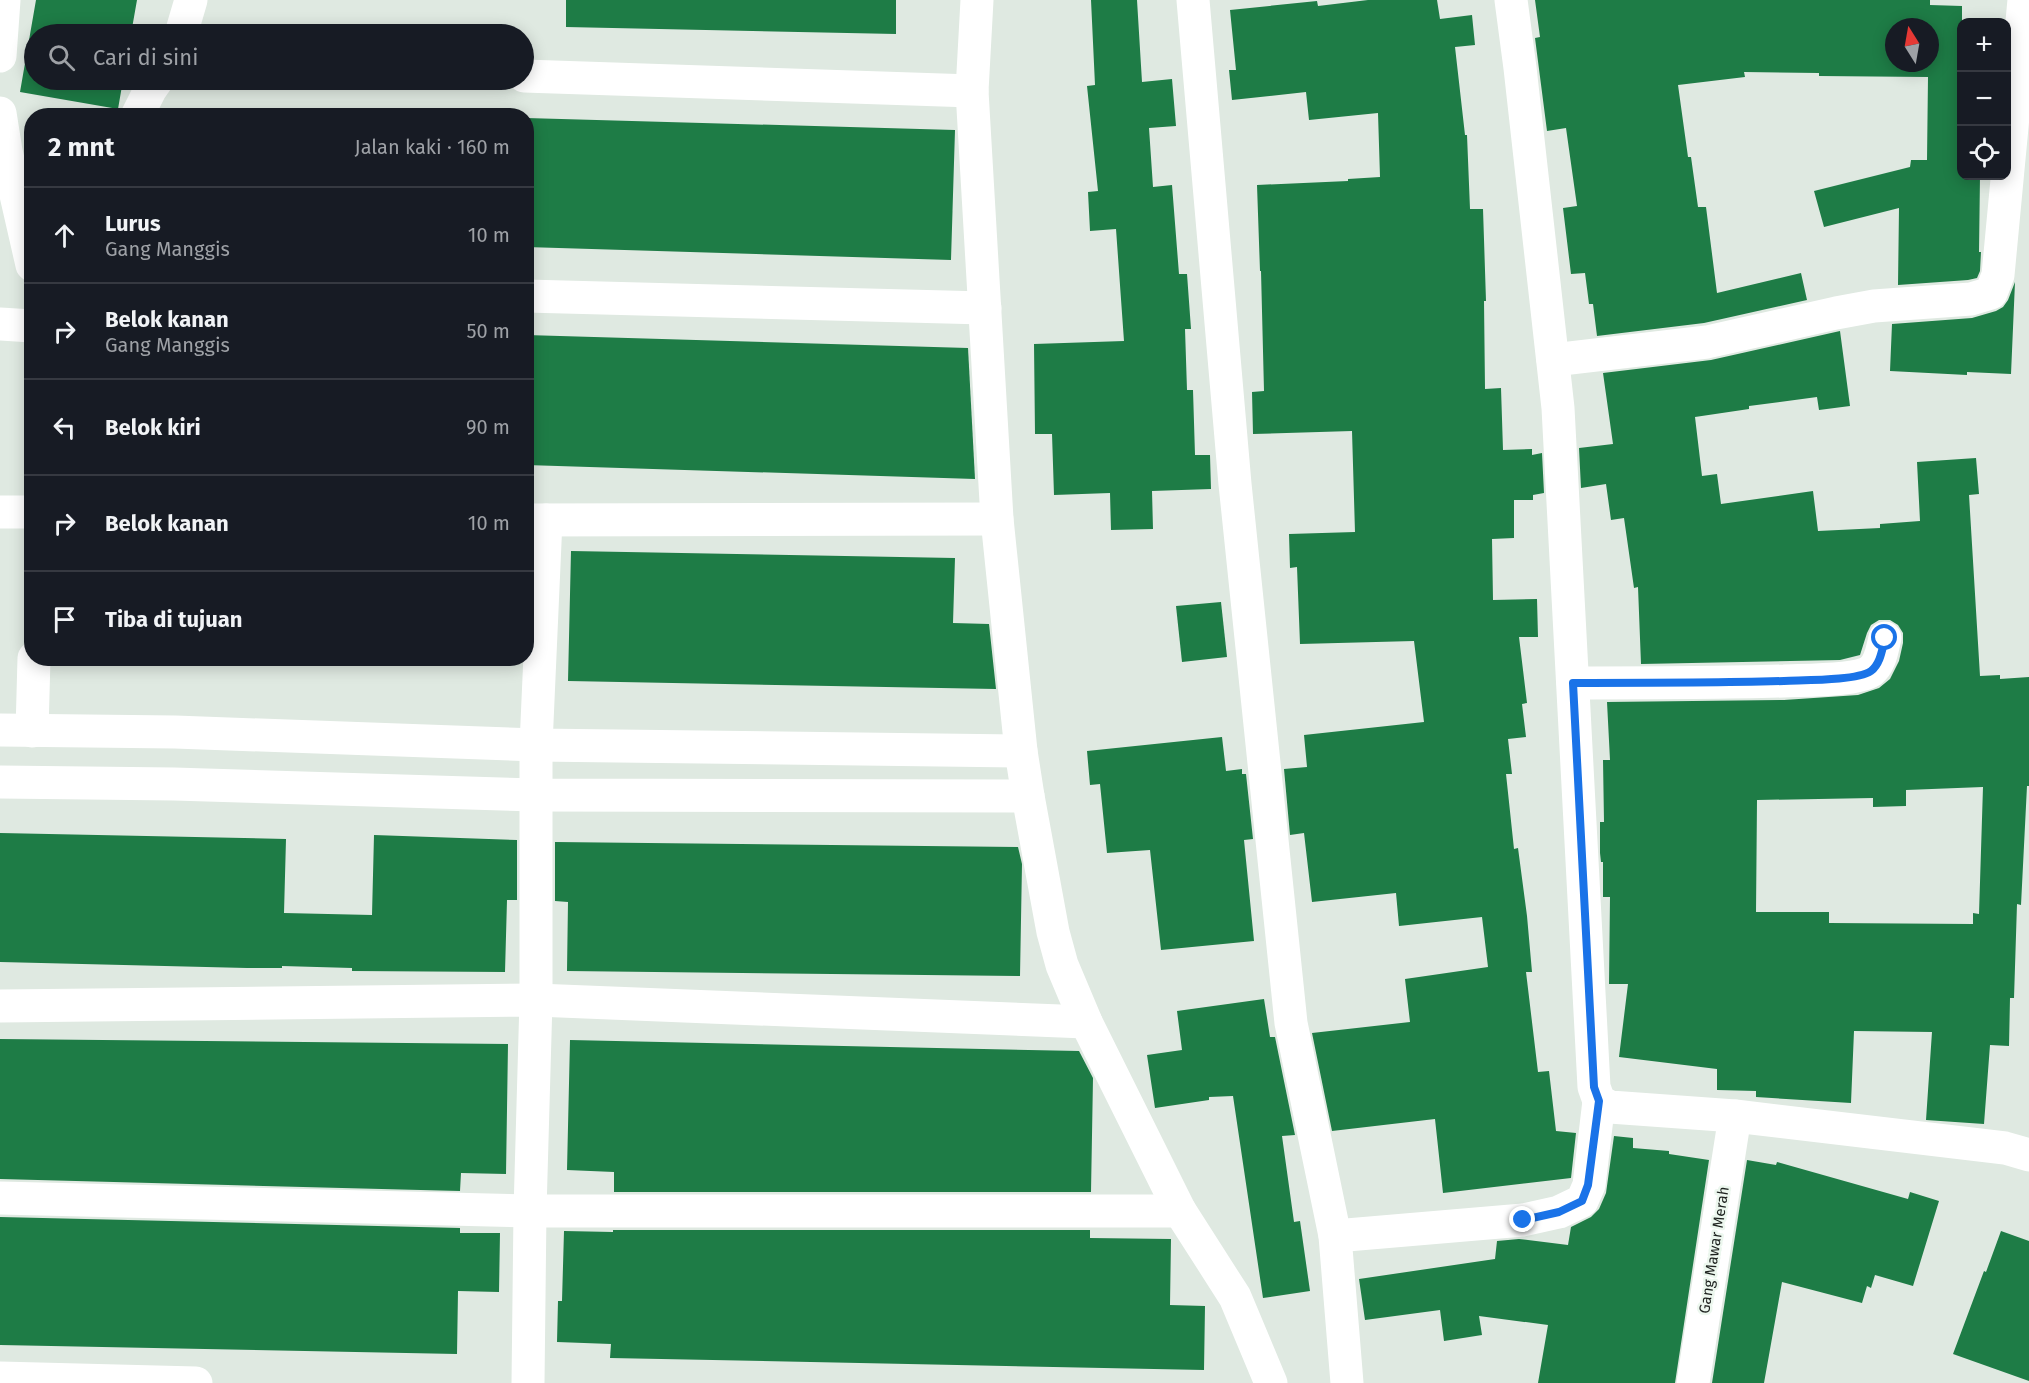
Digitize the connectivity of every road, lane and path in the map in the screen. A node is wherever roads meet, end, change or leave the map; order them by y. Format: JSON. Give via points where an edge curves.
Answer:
{"nodes":[{"id":1,"x":4,"y":0,"type":"edge"},
{"id":2,"x":191,"y":0,"type":"edge"},
{"id":3,"x":978,"y":0,"type":"edge"},
{"id":4,"x":1193,"y":0,"type":"edge"},
{"id":5,"x":1511,"y":0,"type":"edge"},
{"id":6,"x":2024,"y":0,"type":"edge"},
{"id":7,"x":184,"y":24,"type":"edge"},
{"id":8,"x":0,"y":56,"type":"edge"},
{"id":9,"x":534,"y":76,"type":"edge"},
{"id":10,"x":150,"y":90,"type":"edge"},
{"id":11,"x":972,"y":91,"type":"junction"},
{"id":12,"x":141,"y":108,"type":"edge"},
{"id":13,"x":0,"y":113,"type":"edge"},
{"id":14,"x":24,"y":230,"type":"edge"},
{"id":15,"x":534,"y":296,"type":"edge"},
{"id":16,"x":984,"y":308,"type":"junction"},
{"id":17,"x":0,"y":324,"type":"edge"},
{"id":18,"x":24,"y":326,"type":"edge"},
{"id":19,"x":1553,"y":360,"type":"junction"},
{"id":20,"x":0,"y":512,"type":"edge"},
{"id":21,"x":24,"y":512,"type":"edge"},
{"id":22,"x":997,"y":519,"type":"junction"},
{"id":23,"x":536,"y":520,"type":"edge"},
{"id":24,"x":1885,"y":638,"type":"dead end"},
{"id":25,"x":34,"y":666,"type":"edge"},
{"id":26,"x":1573,"y":683,"type":"junction"},
{"id":27,"x":0,"y":730,"type":"edge"},
{"id":28,"x":32,"y":731,"type":"junction"},
{"id":29,"x":175,"y":732,"type":"junction"},
{"id":30,"x":536,"y":745,"type":"junction"},
{"id":31,"x":1021,"y":751,"type":"junction"},
{"id":32,"x":0,"y":782,"type":"edge"},
{"id":33,"x":174,"y":784,"type":"junction"},
{"id":34,"x":536,"y":795,"type":"junction"},
{"id":35,"x":1028,"y":796,"type":"junction"},
{"id":36,"x":536,"y":1000,"type":"junction"},
{"id":37,"x":0,"y":1006,"type":"edge"},
{"id":38,"x":1086,"y":1022,"type":"junction"},
{"id":39,"x":1599,"y":1101,"type":"junction"},
{"id":40,"x":1735,"y":1116,"type":"junction"},
{"id":41,"x":2017,"y":1152,"type":"edge"},
{"id":42,"x":0,"y":1198,"type":"edge"},
{"id":43,"x":1180,"y":1210,"type":"junction"},
{"id":44,"x":530,"y":1211,"type":"junction"},
{"id":45,"x":1335,"y":1236,"type":"junction"},
{"id":46,"x":0,"y":1378,"type":"edge"},
{"id":47,"x":196,"y":1383,"type":"edge"},
{"id":48,"x":528,"y":1383,"type":"edge"},
{"id":49,"x":1271,"y":1383,"type":"edge"},
{"id":50,"x":1347,"y":1383,"type":"edge"},
{"id":51,"x":1693,"y":1383,"type":"edge"}],
"edges":[{"from":1,"to":8,"type":"street"},
{"from":2,"to":7,"type":"street"},
{"from":3,"to":11,"type":"street"},
{"from":4,"to":45,"type":"street","via":[[1235,484],[1291,1023]]},
{"from":5,"to":19,"type":"street"},
{"from":6,"to":19,"type":"street","via":[[1998,275],[1991,293],[1971,299],[1874,306],[1707,342]]},
{"from":9,"to":11,"type":"street"},
{"from":10,"to":12,"type":"street"},
{"from":11,"to":16,"type":"street"},
{"from":13,"to":14,"type":"street"},
{"from":15,"to":16,"type":"street"},
{"from":16,"to":22,"type":"street"},
{"from":17,"to":18,"type":"street"},
{"from":19,"to":26,"type":"street"},
{"from":20,"to":21,"type":"street"},
{"from":22,"to":23,"type":"street"},
{"from":22,"to":31,"type":"street"},
{"from":23,"to":30,"type":"street"},
{"from":24,"to":26,"type":"street","via":[[1879,662],[1870,671],[1851,676],[1813,680]]},
{"from":25,"to":28,"type":"street"},
{"from":26,"to":39,"type":"street","via":[[1594,1087]]},
{"from":27,"to":28,"type":"street"},
{"from":28,"to":29,"type":"street"},
{"from":29,"to":30,"type":"street"},
{"from":29,"to":33,"type":"street"},
{"from":30,"to":31,"type":"street"},
{"from":30,"to":34,"type":"street"},
{"from":31,"to":35,"type":"street"},
{"from":32,"to":33,"type":"street"},
{"from":33,"to":34,"type":"street"},
{"from":34,"to":35,"type":"street"},
{"from":34,"to":36,"type":"street"},
{"from":35,"to":38,"type":"street","via":[[1053,932]]},
{"from":36,"to":37,"type":"street"},
{"from":36,"to":38,"type":"street"},
{"from":36,"to":44,"type":"street"},
{"from":38,"to":43,"type":"street"},
{"from":39,"to":40,"type":"street","via":[[1610,1107]]},
{"from":39,"to":45,"type":"street","via":[[1588,1185],[1582,1201],[1559,1212],[1523,1220]]},
{"from":40,"to":41,"type":"street"},
{"from":40,"to":51,"type":"street","name":"Gang Mawar Merah"},
{"from":42,"to":44,"type":"street"},
{"from":43,"to":44,"type":"street"},
{"from":43,"to":49,"type":"street","via":[[1235,1297]]},
{"from":44,"to":48,"type":"street"},
{"from":45,"to":50,"type":"street"},
{"from":46,"to":47,"type":"street"}]}
